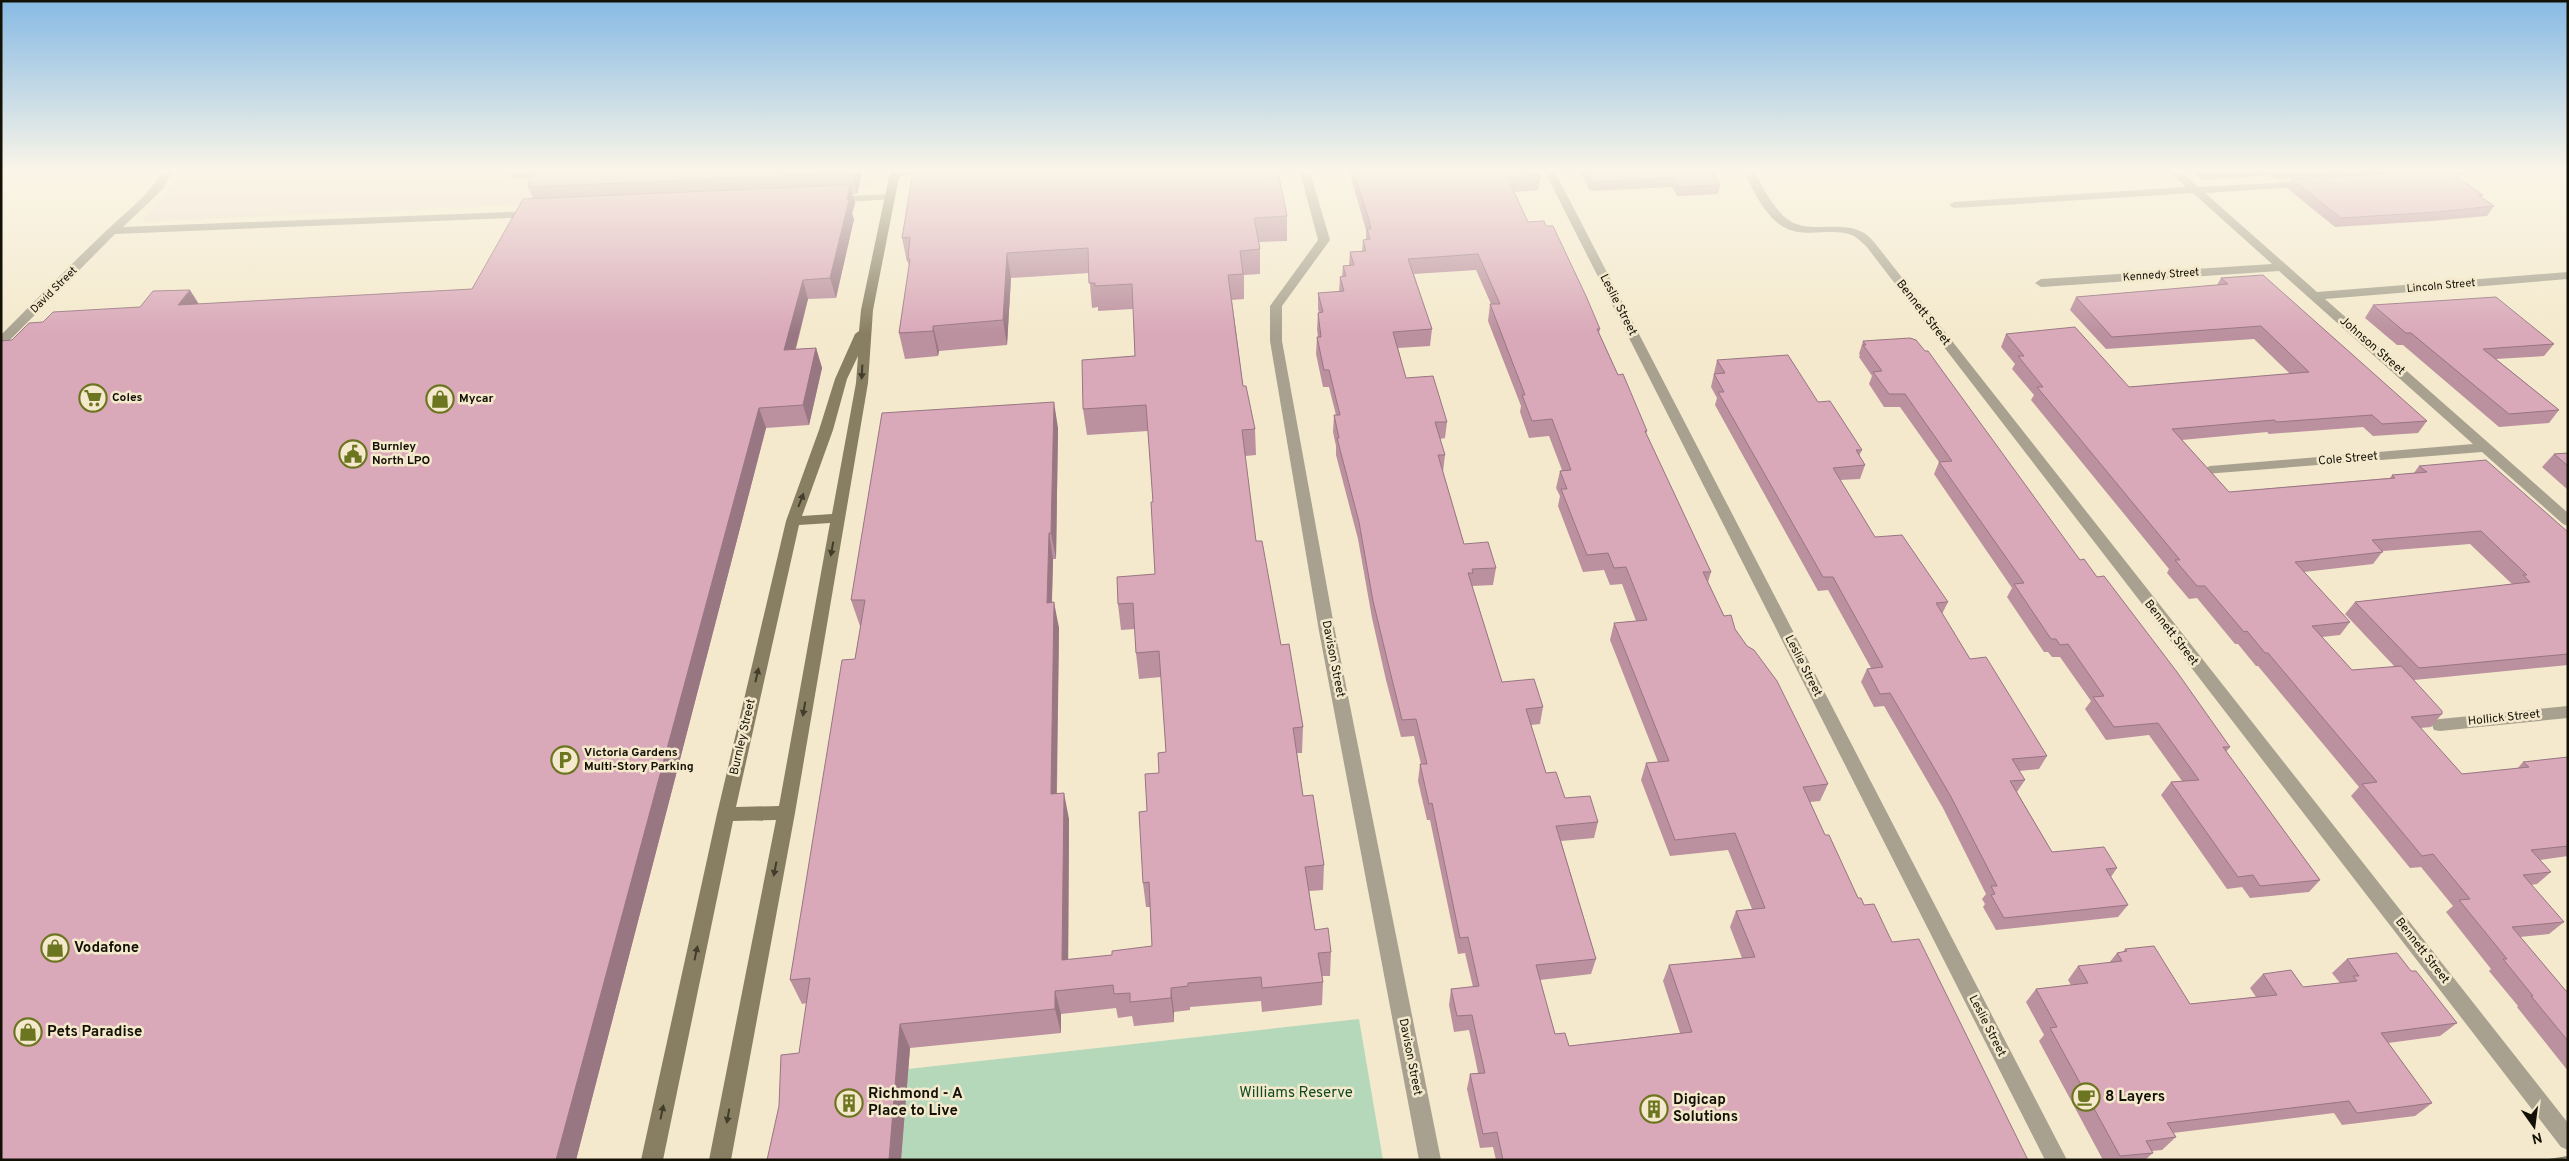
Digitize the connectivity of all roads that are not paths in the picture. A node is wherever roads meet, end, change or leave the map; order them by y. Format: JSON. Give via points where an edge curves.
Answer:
{"nodes":[{"id":1,"x":117,"y":226,"type":"edge"},
{"id":2,"x":235,"y":226,"type":"edge"},
{"id":3,"x":883,"y":226,"type":"edge"},
{"id":4,"x":1320,"y":226,"type":"edge"},
{"id":5,"x":1578,"y":226,"type":"edge"},
{"id":6,"x":1794,"y":226,"type":"edge"},
{"id":7,"x":2235,"y":226,"type":"edge"},
{"id":8,"x":112,"y":231,"type":"junction"},
{"id":9,"x":2281,"y":267,"type":"junction"},
{"id":10,"x":2568,"y":275,"type":"edge"},
{"id":11,"x":2041,"y":283,"type":"dead end"},
{"id":12,"x":2314,"y":296,"type":"junction"},
{"id":13,"x":865,"y":323,"type":"junction"},
{"id":14,"x":1,"y":342,"type":"edge"},
{"id":15,"x":2487,"y":448,"type":"junction"},
{"id":16,"x":2210,"y":471,"type":"edge"},
{"id":17,"x":837,"y":518,"type":"junction"},
{"id":18,"x":793,"y":521,"type":"junction"},
{"id":19,"x":2568,"y":521,"type":"edge"},
{"id":20,"x":2568,"y":712,"type":"edge"},
{"id":21,"x":2440,"y":725,"type":"edge"},
{"id":22,"x":786,"y":813,"type":"junction"},
{"id":23,"x":726,"y":814,"type":"junction"},
{"id":24,"x":2568,"y":1140,"type":"edge"},
{"id":25,"x":652,"y":1160,"type":"edge"},
{"id":26,"x":720,"y":1160,"type":"edge"},
{"id":27,"x":1430,"y":1160,"type":"edge"},
{"id":28,"x":2056,"y":1160,"type":"edge"}],
"edges":[{"from":1,"to":8,"type":"street","name":"David Street"},
{"from":2,"to":8,"type":"street"},
{"from":3,"to":13,"type":"main road","name":"Burnley Street"},
{"from":4,"to":27,"type":"street","name":"Davison Street","via":[[1324,240],[1276,306],[1276,341],[1329,640]]},
{"from":5,"to":28,"type":"street","name":"Leslie Street"},
{"from":6,"to":24,"type":"street","name":"Bennett Street","via":[[1858,234],[1870,244]]},
{"from":7,"to":9,"type":"street","name":"Johnson Street"},
{"from":8,"to":14,"type":"street","name":"David Street"},
{"from":9,"to":11,"type":"street","name":"Kennedy Street"},
{"from":9,"to":12,"type":"street","name":"Johnson Street"},
{"from":10,"to":12,"type":"street","name":"Lincoln Street"},
{"from":12,"to":15,"type":"street","name":"Johnson Street"},
{"from":13,"to":17,"type":"main road","name":"Burnley Street","one_way":true,"via":[[862,383]]},
{"from":18,"to":13,"type":"main road","name":"Burnley Street","one_way":true,"via":[[841,379]]},
{"from":15,"to":16,"type":"street","name":"Cole Street"},
{"from":15,"to":19,"type":"street","name":"Johnson Street"},
{"from":17,"to":18,"type":"main road"},
{"from":17,"to":22,"type":"main road","name":"Burnley Street","one_way":true},
{"from":23,"to":18,"type":"main road","name":"Burnley Street","one_way":true},
{"from":20,"to":21,"type":"street","name":"Hollick Street"},
{"from":22,"to":23,"type":"main road"},
{"from":22,"to":26,"type":"main road","name":"Burnley Street","one_way":true},
{"from":25,"to":23,"type":"main road","name":"Burnley Street","one_way":true}]}
